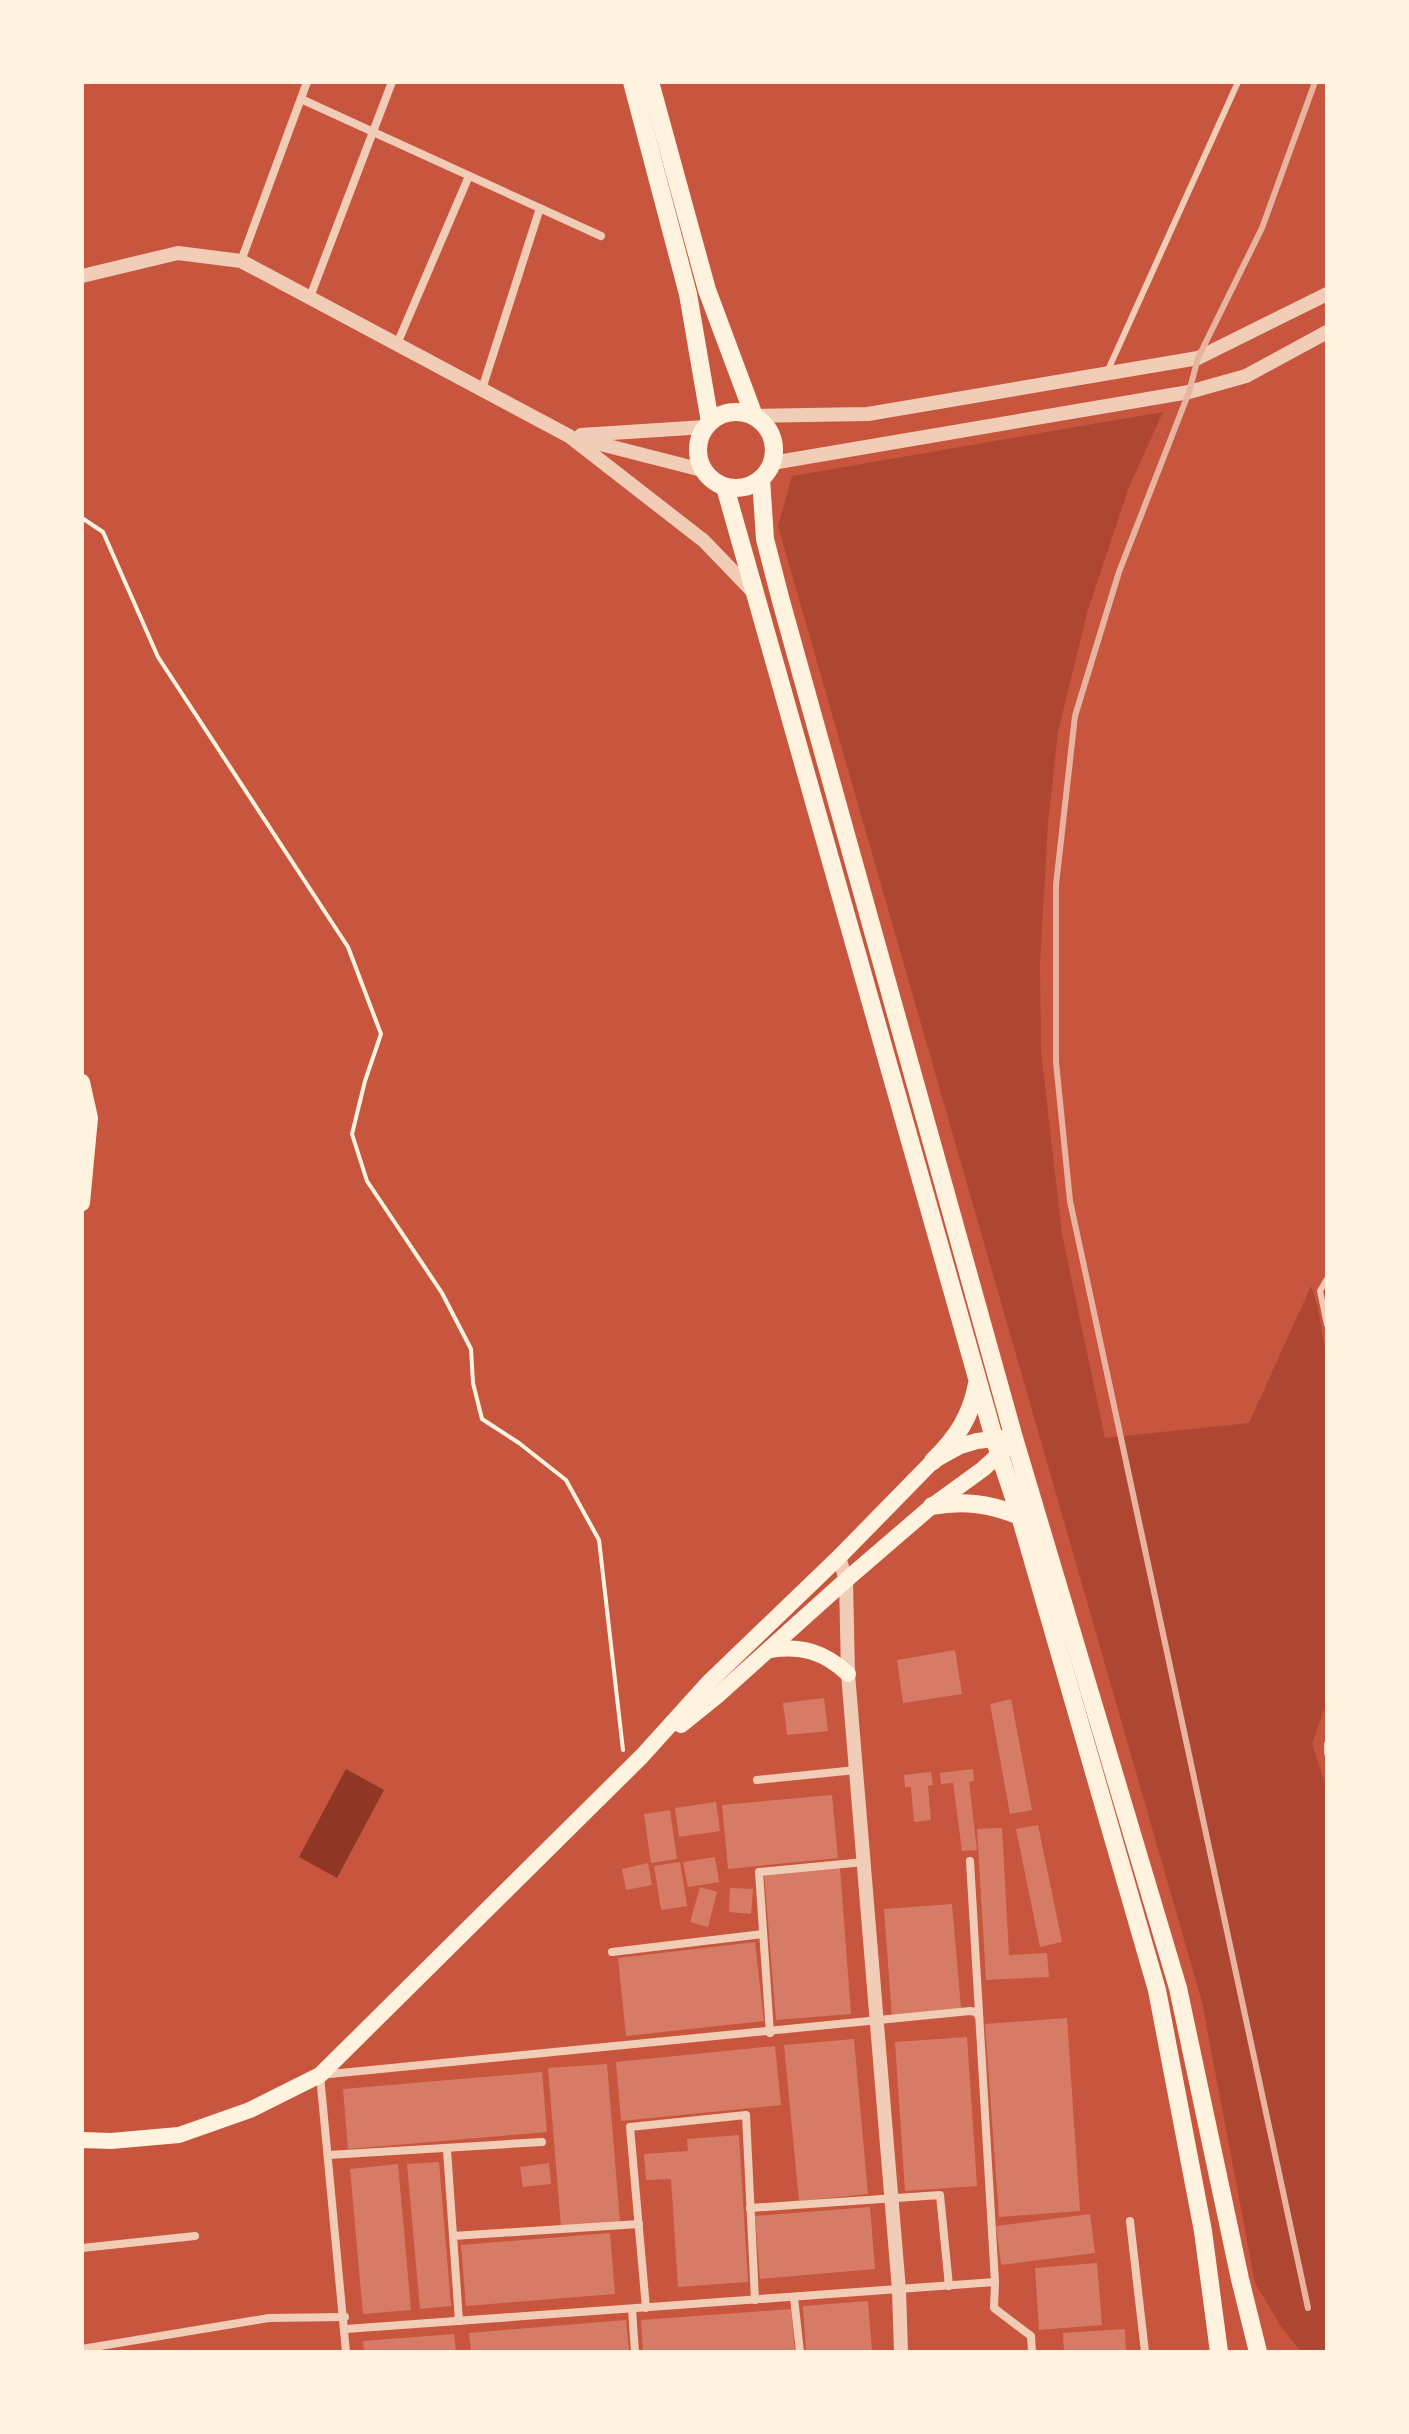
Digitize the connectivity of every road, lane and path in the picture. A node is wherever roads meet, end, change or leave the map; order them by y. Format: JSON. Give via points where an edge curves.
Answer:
{"nodes":[{"id":1,"x":307,"y":82,"type":"edge"},
{"id":2,"x":392,"y":82,"type":"edge"},
{"id":3,"x":632,"y":82,"type":"edge"},
{"id":4,"x":650,"y":82,"type":"edge"},
{"id":5,"x":1238,"y":82,"type":"edge"},
{"id":6,"x":301,"y":99,"type":"junction"},
{"id":7,"x":373,"y":132,"type":"junction"},
{"id":8,"x":469,"y":176,"type":"junction"},
{"id":9,"x":540,"y":208,"type":"junction"},
{"id":10,"x":601,"y":236,"type":"dead end"},
{"id":11,"x":241,"y":261,"type":"junction"},
{"id":12,"x":82,"y":276,"type":"edge"},
{"id":13,"x":1327,"y":294,"type":"edge"},
{"id":14,"x":310,"y":297,"type":"junction"},
{"id":15,"x":1327,"y":332,"type":"edge"},
{"id":16,"x":397,"y":344,"type":"junction"},
{"id":17,"x":1106,"y":373,"type":"junction"},
{"id":18,"x":482,"y":389,"type":"junction"},
{"id":19,"x":754,"y":416,"type":"junction"},
{"id":20,"x":708,"y":424,"type":"junction"},
{"id":21,"x":569,"y":436,"type":"junction"},
{"id":22,"x":772,"y":463,"type":"junction"},
{"id":23,"x":702,"y":470,"type":"junction"},
{"id":24,"x":761,"y":479,"type":"junction"},
{"id":25,"x":725,"y":487,"type":"junction"},
{"id":26,"x":82,"y":518,"type":"edge"},
{"id":27,"x":755,"y":594,"type":"junction"},
{"id":28,"x":82,"y":1082,"type":"edge"},
{"id":29,"x":82,"y":1203,"type":"edge"},
{"id":30,"x":1327,"y":1279,"type":"edge"},
{"id":31,"x":1327,"y":1325,"type":"edge"},
{"id":32,"x":978,"y":1381,"type":"junction"},
{"id":33,"x":1014,"y":1438,"type":"junction"},
{"id":34,"x":997,"y":1447,"type":"junction"},
{"id":35,"x":933,"y":1461,"type":"junction"},
{"id":36,"x":932,"y":1506,"type":"junction"},
{"id":37,"x":1020,"y":1516,"type":"junction"},
{"id":38,"x":839,"y":1557,"type":"junction"},
{"id":39,"x":846,"y":1580,"type":"junction"},
{"id":40,"x":770,"y":1650,"type":"junction"},
{"id":41,"x":848,"y":1674,"type":"junction"},
{"id":42,"x":1327,"y":1744,"type":"edge"},
{"id":43,"x":1327,"y":1753,"type":"edge"},
{"id":44,"x":642,"y":1756,"type":"junction"},
{"id":45,"x":856,"y":1770,"type":"junction"},
{"id":46,"x":626,"y":1772,"type":"junction"},
{"id":47,"x":757,"y":1780,"type":"dead end"},
{"id":48,"x":970,"y":1861,"type":"dead end"},
{"id":49,"x":864,"y":1862,"type":"junction"},
{"id":50,"x":763,"y":1934,"type":"junction"},
{"id":51,"x":612,"y":1952,"type":"dead end"},
{"id":52,"x":979,"y":2017,"type":"junction"},
{"id":53,"x":877,"y":2022,"type":"junction"},
{"id":54,"x":770,"y":2033,"type":"junction"},
{"id":55,"x":320,"y":2075,"type":"junction"},
{"id":56,"x":82,"y":2140,"type":"edge"},
{"id":57,"x":542,"y":2142,"type":"dead end"},
{"id":58,"x":447,"y":2150,"type":"junction"},
{"id":59,"x":328,"y":2155,"type":"junction"},
{"id":60,"x":891,"y":2198,"type":"junction"},
{"id":61,"x":750,"y":2208,"type":"junction"},
{"id":62,"x":1130,"y":2221,"type":"dead end"},
{"id":63,"x":639,"y":2224,"type":"junction"},
{"id":64,"x":195,"y":2236,"type":"dead end"},
{"id":65,"x":453,"y":2236,"type":"junction"},
{"id":66,"x":82,"y":2248,"type":"edge"},
{"id":67,"x":995,"y":2282,"type":"junction"},
{"id":68,"x":949,"y":2286,"type":"junction"},
{"id":69,"x":899,"y":2290,"type":"junction"},
{"id":70,"x":794,"y":2298,"type":"junction"},
{"id":71,"x":755,"y":2300,"type":"junction"},
{"id":72,"x":646,"y":2308,"type":"junction"},
{"id":73,"x":632,"y":2309,"type":"junction"},
{"id":74,"x":345,"y":2317,"type":"junction"},
{"id":75,"x":459,"y":2321,"type":"junction"},
{"id":76,"x":346,"y":2329,"type":"junction"},
{"id":77,"x":82,"y":2349,"type":"edge"},
{"id":78,"x":346,"y":2352,"type":"edge"},
{"id":79,"x":635,"y":2352,"type":"edge"},
{"id":80,"x":800,"y":2352,"type":"edge"},
{"id":81,"x":901,"y":2352,"type":"edge"},
{"id":82,"x":1032,"y":2352,"type":"edge"},
{"id":83,"x":1145,"y":2352,"type":"edge"},
{"id":84,"x":1219,"y":2352,"type":"edge"},
{"id":85,"x":1258,"y":2352,"type":"edge"}],
"edges":[{"from":1,"to":6,"type":"street"},
{"from":2,"to":7,"type":"street"},
{"from":3,"to":20,"type":"main road","via":[[688,294]]},
{"from":4,"to":19,"type":"main road","via":[[707,290]]},
{"from":5,"to":17,"type":"lane"},
{"from":6,"to":7,"type":"street"},
{"from":6,"to":11,"type":"street"},
{"from":7,"to":8,"type":"street"},
{"from":7,"to":14,"type":"street"},
{"from":8,"to":9,"type":"street"},
{"from":8,"to":16,"type":"street"},
{"from":9,"to":10,"type":"street"},
{"from":9,"to":18,"type":"street"},
{"from":11,"to":12,"type":"street","via":[[178,253]]},
{"from":11,"to":14,"type":"street"},
{"from":13,"to":17,"type":"street","via":[[1198,358]]},
{"from":14,"to":16,"type":"street"},
{"from":15,"to":22,"type":"street","via":[[1246,376],[1189,392]]},
{"from":16,"to":18,"type":"street"},
{"from":17,"to":19,"type":"street","via":[[868,414]]},
{"from":18,"to":21,"type":"street"},
{"from":19,"to":20,"type":"main road","via":[[733,411]]},
{"from":19,"to":22,"type":"main road","via":[[771,434]]},
{"from":20,"to":21,"type":"street"},
{"from":20,"to":23,"type":"main road","via":[[697,448]]},
{"from":21,"to":23,"type":"street"},
{"from":21,"to":27,"type":"street","via":[[704,541]]},
{"from":22,"to":24,"type":"main road"},
{"from":23,"to":25,"type":"main road"},
{"from":24,"to":25,"type":"main road","via":[[741,489]]},
{"from":24,"to":33,"type":"main road","via":[[765,539],[781,601]]},
{"from":25,"to":27,"type":"main road"},
{"from":26,"to":46,"type":"path","via":[[103,532],[158,657],[348,947],[381,1034],[352,1134],[367,1181],[442,1293],[471,1349],[482,1419],[566,1480],[599,1540]]},
{"from":27,"to":32,"type":"main road"},
{"from":28,"to":29,"type":"main road","via":[[90,1118]]},
{"from":30,"to":31,"type":"lane","via":[[1320,1291]]},
{"from":32,"to":34,"type":"main road"},
{"from":32,"to":35,"type":"main road","via":[[963,1425]]},
{"from":33,"to":34,"type":"main road"},
{"from":33,"to":85,"type":"main road","via":[[1178,1988]]},
{"from":34,"to":35,"type":"main road","via":[[960,1446]]},
{"from":34,"to":36,"type":"main road"},
{"from":34,"to":37,"type":"main road"},
{"from":35,"to":38,"type":"main road"},
{"from":36,"to":37,"type":"main road","via":[[986,1504]]},
{"from":36,"to":39,"type":"main road"},
{"from":37,"to":84,"type":"main road","via":[[1157,1990],[1203,2231]]},
{"from":38,"to":39,"type":"street"},
{"from":38,"to":44,"type":"main road","via":[[708,1683]]},
{"from":39,"to":40,"type":"main road"},
{"from":39,"to":41,"type":"street"},
{"from":40,"to":41,"type":"main road","via":[[812,1651]]},
{"from":40,"to":44,"type":"main road"},
{"from":41,"to":45,"type":"street"},
{"from":42,"to":43,"type":"lane"},
{"from":44,"to":46,"type":"main road"},
{"from":45,"to":47,"type":"street"},
{"from":45,"to":49,"type":"street"},
{"from":46,"to":55,"type":"main road"},
{"from":48,"to":52,"type":"street"},
{"from":49,"to":50,"type":"street","via":[[759,1872]]},
{"from":49,"to":53,"type":"street"},
{"from":50,"to":51,"type":"street"},
{"from":50,"to":54,"type":"street"},
{"from":52,"to":53,"type":"street","via":[[970,2011]]},
{"from":52,"to":67,"type":"street"},
{"from":53,"to":54,"type":"street"},
{"from":53,"to":60,"type":"street"},
{"from":54,"to":55,"type":"street"},
{"from":55,"to":56,"type":"main road","via":[[250,2110],[179,2135]]},
{"from":55,"to":59,"type":"street"},
{"from":57,"to":58,"type":"street"},
{"from":58,"to":59,"type":"street"},
{"from":58,"to":65,"type":"street"},
{"from":59,"to":74,"type":"street"},
{"from":60,"to":61,"type":"street"},
{"from":60,"to":68,"type":"street","via":[[940,2195]]},
{"from":60,"to":69,"type":"street"},
{"from":61,"to":63,"type":"street","via":[[746,2115],[630,2127]]},
{"from":61,"to":71,"type":"street"},
{"from":62,"to":83,"type":"street"},
{"from":63,"to":65,"type":"street"},
{"from":63,"to":72,"type":"street"},
{"from":64,"to":66,"type":"street"},
{"from":65,"to":75,"type":"street"},
{"from":67,"to":68,"type":"street"},
{"from":67,"to":82,"type":"street","via":[[994,2308],[1031,2336]]},
{"from":68,"to":69,"type":"street"},
{"from":69,"to":70,"type":"street"},
{"from":69,"to":81,"type":"street"},
{"from":70,"to":71,"type":"street"},
{"from":70,"to":80,"type":"street"},
{"from":71,"to":72,"type":"street"},
{"from":72,"to":73,"type":"street"},
{"from":73,"to":75,"type":"street"},
{"from":73,"to":79,"type":"street"},
{"from":74,"to":76,"type":"street"},
{"from":74,"to":77,"type":"street","via":[[269,2318]]},
{"from":75,"to":76,"type":"street"},
{"from":76,"to":78,"type":"street"}]}
